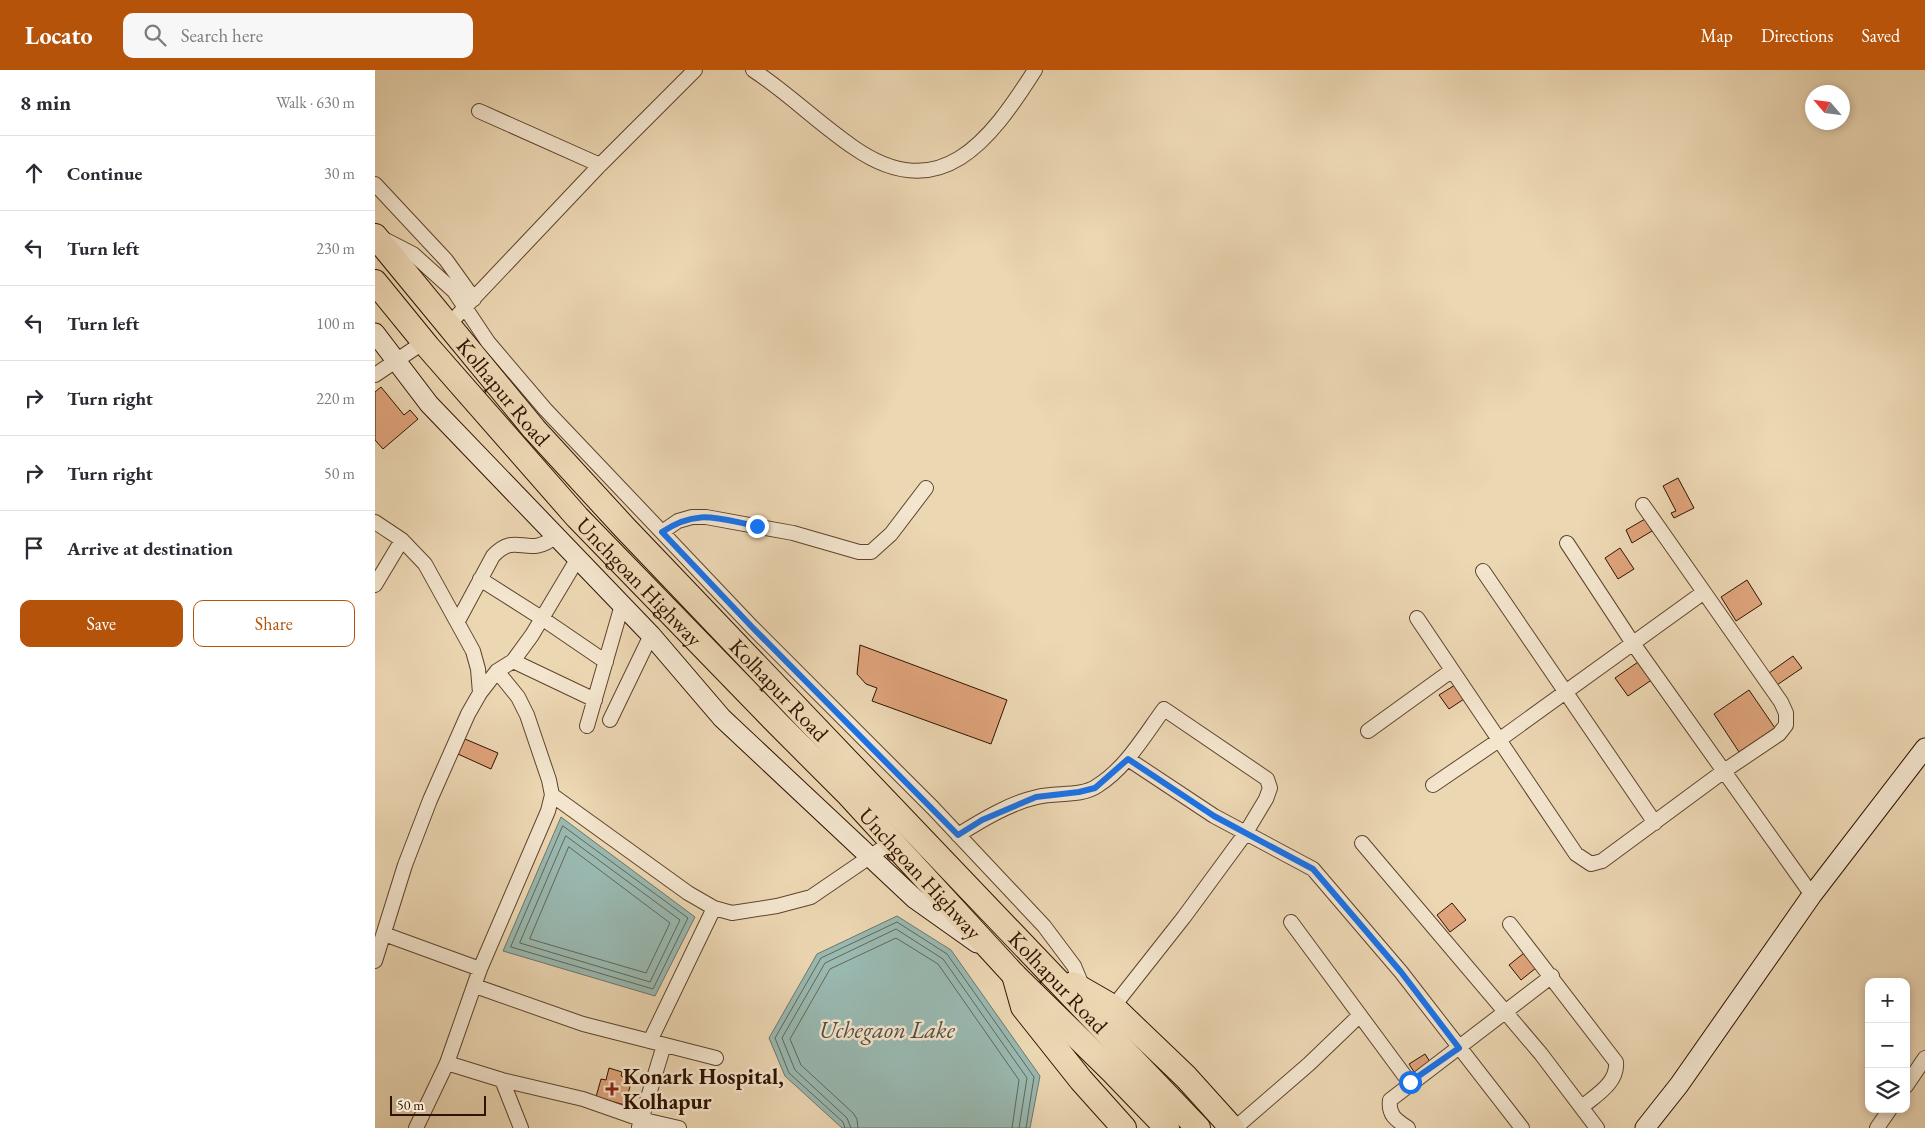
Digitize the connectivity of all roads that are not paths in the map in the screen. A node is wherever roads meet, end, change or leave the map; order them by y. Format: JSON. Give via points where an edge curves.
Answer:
{"nodes":[{"id":1,"x":695,"y":70,"type":"edge"},
{"id":2,"x":753,"y":70,"type":"edge"},
{"id":3,"x":1035,"y":70,"type":"edge"},
{"id":4,"x":479,"y":112,"type":"dead end"},
{"id":5,"x":600,"y":165,"type":"junction"},
{"id":6,"x":375,"y":184,"type":"edge"},
{"id":7,"x":375,"y":235,"type":"edge"},
{"id":8,"x":375,"y":282,"type":"edge"},
{"id":9,"x":470,"y":303,"type":"junction"},
{"id":10,"x":455,"y":318,"type":"dead end"},
{"id":11,"x":375,"y":333,"type":"edge"},
{"id":12,"x":415,"y":348,"type":"dead end"},
{"id":13,"x":397,"y":359,"type":"junction"},
{"id":14,"x":375,"y":375,"type":"edge"},
{"id":15,"x":926,"y":488,"type":"dead end"},
{"id":16,"x":1643,"y":505,"type":"dead end"},
{"id":17,"x":375,"y":522,"type":"edge"},
{"id":18,"x":662,"y":532,"type":"junction"},
{"id":19,"x":556,"y":536,"type":"junction"},
{"id":20,"x":401,"y":540,"type":"junction"},
{"id":21,"x":1567,"y":543,"type":"dead end"},
{"id":22,"x":577,"y":558,"type":"junction"},
{"id":23,"x":1483,"y":571,"type":"dead end"},
{"id":24,"x":480,"y":579,"type":"junction"},
{"id":25,"x":375,"y":585,"type":"edge"},
{"id":26,"x":1703,"y":592,"type":"junction"},
{"id":27,"x":622,"y":604,"type":"junction"},
{"id":28,"x":543,"y":618,"type":"junction"},
{"id":29,"x":1417,"y":618,"type":"dead end"},
{"id":30,"x":458,"y":621,"type":"junction"},
{"id":31,"x":651,"y":635,"type":"junction"},
{"id":32,"x":1632,"y":642,"type":"junction"},
{"id":33,"x":513,"y":661,"type":"junction"},
{"id":34,"x":606,"y":662,"type":"junction"},
{"id":35,"x":497,"y":671,"type":"junction"},
{"id":36,"x":1451,"y":671,"type":"junction"},
{"id":37,"x":480,"y":692,"type":"junction"},
{"id":38,"x":1565,"y":693,"type":"junction"},
{"id":39,"x":595,"y":700,"type":"junction"},
{"id":40,"x":610,"y":720,"type":"dead end"},
{"id":41,"x":587,"y":726,"type":"dead end"},
{"id":42,"x":1368,"y":731,"type":"dead end"},
{"id":43,"x":1499,"y":740,"type":"junction"},
{"id":44,"x":1923,"y":752,"type":"edge"},
{"id":45,"x":1128,"y":759,"type":"junction"},
{"id":46,"x":1724,"y":771,"type":"junction"},
{"id":47,"x":1433,"y":785,"type":"dead end"},
{"id":48,"x":552,"y":795,"type":"junction"},
{"id":49,"x":1655,"y":823,"type":"junction"},
{"id":50,"x":1245,"y":834,"type":"junction"},
{"id":51,"x":958,"y":835,"type":"junction"},
{"id":52,"x":893,"y":842,"type":"junction"},
{"id":53,"x":1361,"y":843,"type":"dead end"},
{"id":54,"x":871,"y":857,"type":"junction"},
{"id":55,"x":1812,"y":895,"type":"junction"},
{"id":56,"x":714,"y":908,"type":"junction"},
{"id":57,"x":1291,"y":922,"type":"dead end"},
{"id":58,"x":1510,"y":924,"type":"dead end"},
{"id":59,"x":384,"y":934,"type":"junction"},
{"id":60,"x":995,"y":954,"type":"junction"},
{"id":61,"x":375,"y":961,"type":"edge"},
{"id":62,"x":480,"y":969,"type":"junction"},
{"id":63,"x":1049,"y":971,"type":"junction"},
{"id":64,"x":1014,"y":976,"type":"junction"},
{"id":65,"x":1552,"y":976,"type":"junction"},
{"id":66,"x":475,"y":986,"type":"junction"},
{"id":67,"x":1085,"y":991,"type":"junction"},
{"id":68,"x":1113,"y":1007,"type":"junction"},
{"id":69,"x":1504,"y":1011,"type":"junction"},
{"id":70,"x":1360,"y":1015,"type":"junction"},
{"id":71,"x":650,"y":1041,"type":"junction"},
{"id":72,"x":665,"y":1046,"type":"junction"},
{"id":73,"x":1459,"y":1048,"type":"junction"},
{"id":74,"x":716,"y":1058,"type":"dead end"},
{"id":75,"x":1925,"y":1058,"type":"edge"},
{"id":76,"x":447,"y":1063,"type":"junction"},
{"id":77,"x":502,"y":1080,"type":"junction"},
{"id":78,"x":1910,"y":1080,"type":"edge"},
{"id":79,"x":1410,"y":1082,"type":"junction"},
{"id":80,"x":1581,"y":1107,"type":"junction"},
{"id":81,"x":1887,"y":1113,"type":"edge"},
{"id":82,"x":639,"y":1124,"type":"edge"},
{"id":83,"x":416,"y":1128,"type":"edge"},
{"id":84,"x":521,"y":1128,"type":"edge"},
{"id":85,"x":679,"y":1128,"type":"edge"},
{"id":86,"x":1124,"y":1128,"type":"edge"},
{"id":87,"x":1167,"y":1128,"type":"edge"},
{"id":88,"x":1198,"y":1128,"type":"edge"},
{"id":89,"x":1234,"y":1128,"type":"edge"},
{"id":90,"x":1408,"y":1128,"type":"edge"},
{"id":91,"x":1522,"y":1128,"type":"edge"},
{"id":92,"x":1597,"y":1128,"type":"edge"},
{"id":93,"x":1645,"y":1128,"type":"edge"},
{"id":94,"x":1877,"y":1128,"type":"edge"}],
"edges":[{"from":1,"to":5,"type":"street"},
{"from":2,"to":3,"type":"street","via":[[853,148],[890,167],[924,172],[963,158],[991,132]]},
{"from":4,"to":5,"type":"street"},
{"from":5,"to":9,"type":"street"},
{"from":6,"to":9,"type":"street","via":[[446,260]]},
{"from":7,"to":9,"type":"street","via":[[413,254]]},
{"from":7,"to":63,"type":"highway","name":"Kolhapur Road","via":[[540,436]]},
{"from":8,"to":52,"type":"highway","name":"Unchgoan Highway","via":[[577,517]]},
{"from":9,"to":10,"type":"street"},
{"from":9,"to":18,"type":"street","via":[[488,342],[545,410]]},
{"from":11,"to":13,"type":"street"},
{"from":12,"to":13,"type":"street"},
{"from":13,"to":14,"type":"street"},
{"from":13,"to":19,"type":"street","via":[[429,404]]},
{"from":15,"to":18,"type":"street","via":[[891,534],[871,552],[859,552],[793,533],[706,516],[678,521]]},
{"from":16,"to":26,"type":"street"},
{"from":17,"to":20,"type":"street"},
{"from":18,"to":51,"type":"street"},
{"from":19,"to":22,"type":"street"},
{"from":19,"to":24,"type":"street","via":[[537,547],[517,543],[501,548]]},
{"from":20,"to":25,"type":"street"},
{"from":20,"to":30,"type":"street","via":[[425,564]]},
{"from":21,"to":32,"type":"street"},
{"from":22,"to":27,"type":"street"},
{"from":22,"to":28,"type":"street"},
{"from":23,"to":38,"type":"street"},
{"from":24,"to":28,"type":"street"},
{"from":24,"to":30,"type":"street"},
{"from":26,"to":32,"type":"street"},
{"from":26,"to":46,"type":"street","via":[[1786,713],[1786,724],[1779,734]]},
{"from":27,"to":31,"type":"street"},
{"from":27,"to":34,"type":"street"},
{"from":28,"to":33,"type":"street"},
{"from":28,"to":34,"type":"street"},
{"from":29,"to":36,"type":"street"},
{"from":30,"to":37,"type":"street","via":[[476,660]]},
{"from":31,"to":40,"type":"street"},
{"from":31,"to":54,"type":"street","via":[[722,718]]},
{"from":32,"to":38,"type":"street"},
{"from":32,"to":46,"type":"street"},
{"from":33,"to":35,"type":"street"},
{"from":33,"to":39,"type":"street"},
{"from":34,"to":39,"type":"street"},
{"from":35,"to":37,"type":"street"},
{"from":35,"to":48,"type":"street","via":[[527,715]]},
{"from":36,"to":42,"type":"street"},
{"from":36,"to":43,"type":"street"},
{"from":37,"to":59,"type":"street","via":[[429,800]]},
{"from":38,"to":43,"type":"street"},
{"from":38,"to":49,"type":"street"},
{"from":39,"to":41,"type":"street"},
{"from":43,"to":47,"type":"street"},
{"from":43,"to":49,"type":"street","via":[[1575,854],[1583,860],[1591,864],[1602,861]]},
{"from":44,"to":55,"type":"street"},
{"from":45,"to":50,"type":"street"},
{"from":45,"to":50,"type":"street","via":[[1164,709],[1267,778],[1270,788],[1266,799]]},
{"from":45,"to":51,"type":"street","via":[[1095,788],[1036,797],[982,820]]},
{"from":46,"to":49,"type":"street"},
{"from":46,"to":55,"type":"street"},
{"from":48,"to":56,"type":"street","via":[[688,893]]},
{"from":48,"to":62,"type":"street"},
{"from":50,"to":68,"type":"street"},
{"from":50,"to":73,"type":"street","via":[[1313,869],[1401,972]]},
{"from":51,"to":67,"type":"street","via":[[1044,926],[1075,966]]},
{"from":52,"to":54,"type":"street"},
{"from":52,"to":60,"type":"highway","name":"Unchgoan Highway"},
{"from":53,"to":69,"type":"street"},
{"from":54,"to":56,"type":"street","via":[[811,897],[732,913]]},
{"from":54,"to":60,"type":"street","via":[[915,899]]},
{"from":55,"to":93,"type":"street","via":[[1679,1085]]},
{"from":56,"to":71,"type":"street"},
{"from":57,"to":70,"type":"street"},
{"from":58,"to":65,"type":"street"},
{"from":59,"to":61,"type":"street"},
{"from":59,"to":62,"type":"street"},
{"from":60,"to":64,"type":"highway","name":"Unchgoan Highway"},
{"from":62,"to":66,"type":"street"},
{"from":63,"to":67,"type":"highway"},
{"from":63,"to":88,"type":"highway","name":"Kolhapur Road"},
{"from":64,"to":86,"type":"highway","via":[[1023,1007]]},
{"from":64,"to":87,"type":"highway","name":"Unchgoan Highway"},
{"from":65,"to":69,"type":"street"},
{"from":65,"to":80,"type":"street","via":[[1617,1062],[1617,1073],[1611,1082]]},
{"from":66,"to":71,"type":"street","via":[[583,1024]]},
{"from":66,"to":76,"type":"street"},
{"from":67,"to":68,"type":"highway"},
{"from":68,"to":89,"type":"highway"},
{"from":69,"to":73,"type":"street"},
{"from":69,"to":80,"type":"street"},
{"from":70,"to":79,"type":"street"},
{"from":70,"to":89,"type":"street"},
{"from":71,"to":72,"type":"street"},
{"from":72,"to":74,"type":"street"},
{"from":72,"to":82,"type":"street"},
{"from":73,"to":79,"type":"street"},
{"from":73,"to":91,"type":"street"},
{"from":75,"to":78,"type":"street"},
{"from":76,"to":77,"type":"street"},
{"from":76,"to":83,"type":"street"},
{"from":77,"to":82,"type":"street","via":[[583,1099]]},
{"from":77,"to":84,"type":"street"},
{"from":79,"to":90,"type":"street","via":[[1390,1100],[1389,1109],[1394,1119]]},
{"from":80,"to":92,"type":"street"},
{"from":81,"to":94,"type":"street"},
{"from":82,"to":85,"type":"street"}]}
